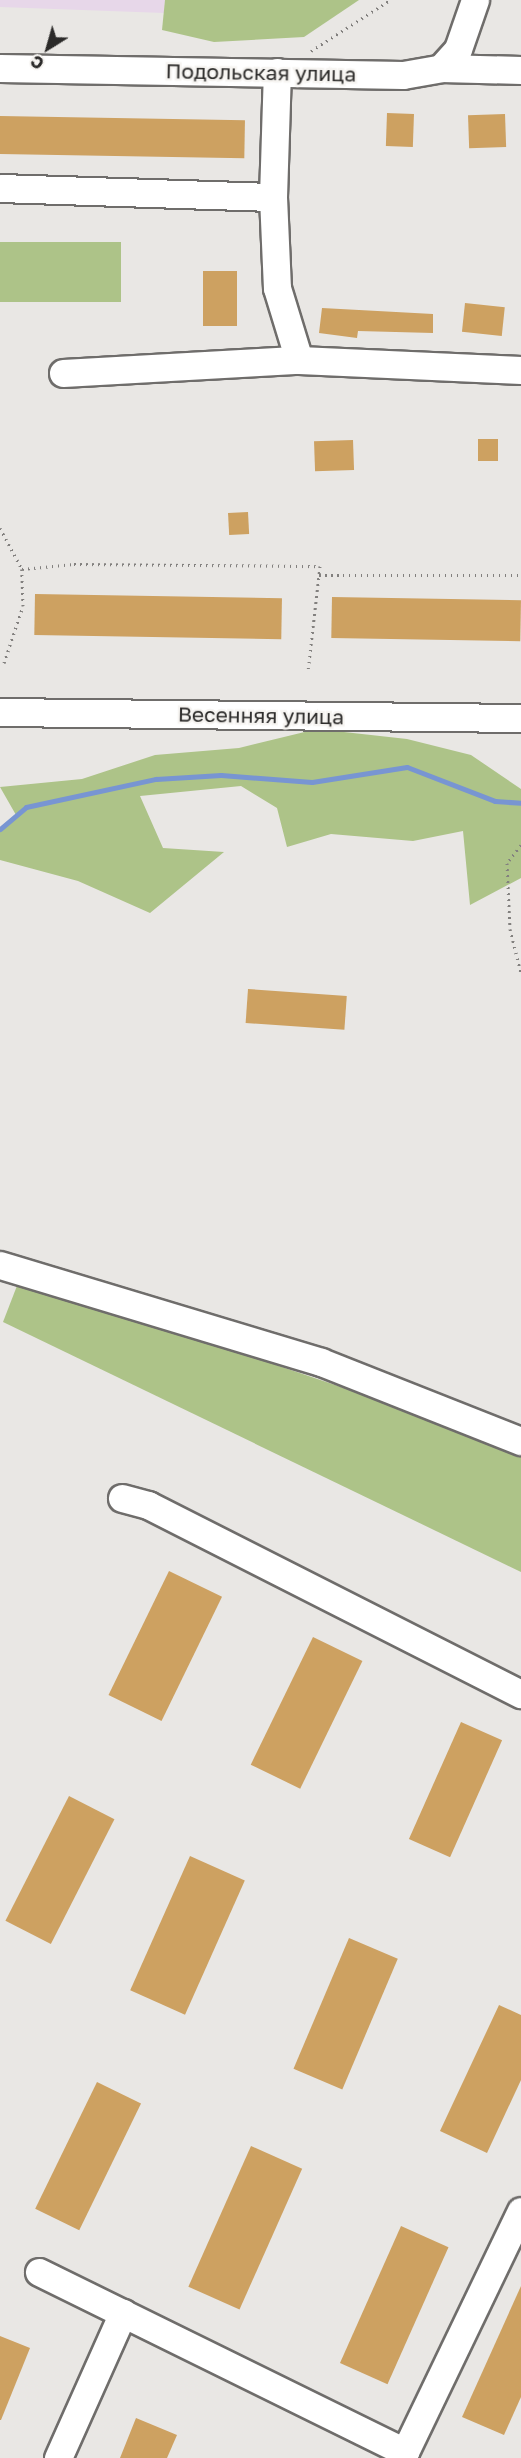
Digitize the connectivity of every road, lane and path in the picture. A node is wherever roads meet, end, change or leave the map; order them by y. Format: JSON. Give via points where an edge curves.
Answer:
{"nodes":[{"id":1,"x":475,"y":0,"type":"edge"},
{"id":2,"x":389,"y":1,"type":"edge"},
{"id":3,"x":307,"y":53,"type":"dead end"},
{"id":4,"x":0,"y":68,"type":"edge"},
{"id":5,"x":441,"y":68,"type":"junction"},
{"id":6,"x":521,"y":70,"type":"edge"},
{"id":7,"x":277,"y":72,"type":"junction"},
{"id":8,"x":0,"y":188,"type":"edge"},
{"id":9,"x":273,"y":197,"type":"junction"},
{"id":10,"x":299,"y":360,"type":"junction"},
{"id":11,"x":521,"y":370,"type":"edge"},
{"id":12,"x":63,"y":374,"type":"dead end"},
{"id":13,"x":0,"y":528,"type":"edge"},
{"id":14,"x":22,"y":569,"type":"junction"},
{"id":15,"x":319,"y":575,"type":"junction"},
{"id":16,"x":521,"y":575,"type":"edge"},
{"id":17,"x":4,"y":663,"type":"dead end"},
{"id":18,"x":308,"y":671,"type":"dead end"},
{"id":19,"x":0,"y":712,"type":"edge"},
{"id":20,"x":521,"y":718,"type":"edge"},
{"id":21,"x":521,"y":845,"type":"edge"},
{"id":22,"x":521,"y":973,"type":"edge"},
{"id":23,"x":0,"y":1265,"type":"edge"},
{"id":24,"x":521,"y":1441,"type":"edge"},
{"id":25,"x":122,"y":1498,"type":"dead end"},
{"id":26,"x":521,"y":1694,"type":"edge"},
{"id":27,"x":521,"y":2211,"type":"edge"},
{"id":28,"x":39,"y":2272,"type":"dead end"},
{"id":29,"x":123,"y":2313,"type":"junction"},
{"id":30,"x":403,"y":2455,"type":"edge"},
{"id":31,"x":58,"y":2458,"type":"edge"}],
"edges":[{"from":1,"to":5,"type":"street","via":[[458,49]]},
{"from":2,"to":3,"type":"path"},
{"from":4,"to":7,"type":"street","name":"Подольская улица"},
{"from":5,"to":6,"type":"street","name":"Подольская улица"},
{"from":5,"to":7,"type":"street","name":"Подольская улица","via":[[403,75]]},
{"from":7,"to":9,"type":"street"},
{"from":8,"to":9,"type":"street"},
{"from":9,"to":10,"type":"street","via":[[277,288]]},
{"from":10,"to":11,"type":"street"},
{"from":10,"to":12,"type":"street"},
{"from":13,"to":14,"type":"path"},
{"from":14,"to":15,"type":"path","via":[[320,566]]},
{"from":14,"to":17,"type":"path","via":[[22,606]]},
{"from":15,"to":16,"type":"path"},
{"from":15,"to":18,"type":"path"},
{"from":19,"to":20,"type":"street","name":"Весенняя улица"},
{"from":21,"to":22,"type":"path","via":[[507,863],[510,929]]},
{"from":23,"to":24,"type":"street","via":[[321,1362]]},
{"from":25,"to":26,"type":"street","via":[[148,1505]]},
{"from":27,"to":30,"type":"street"},
{"from":28,"to":29,"type":"street"},
{"from":29,"to":30,"type":"street"},
{"from":29,"to":31,"type":"street"}]}
